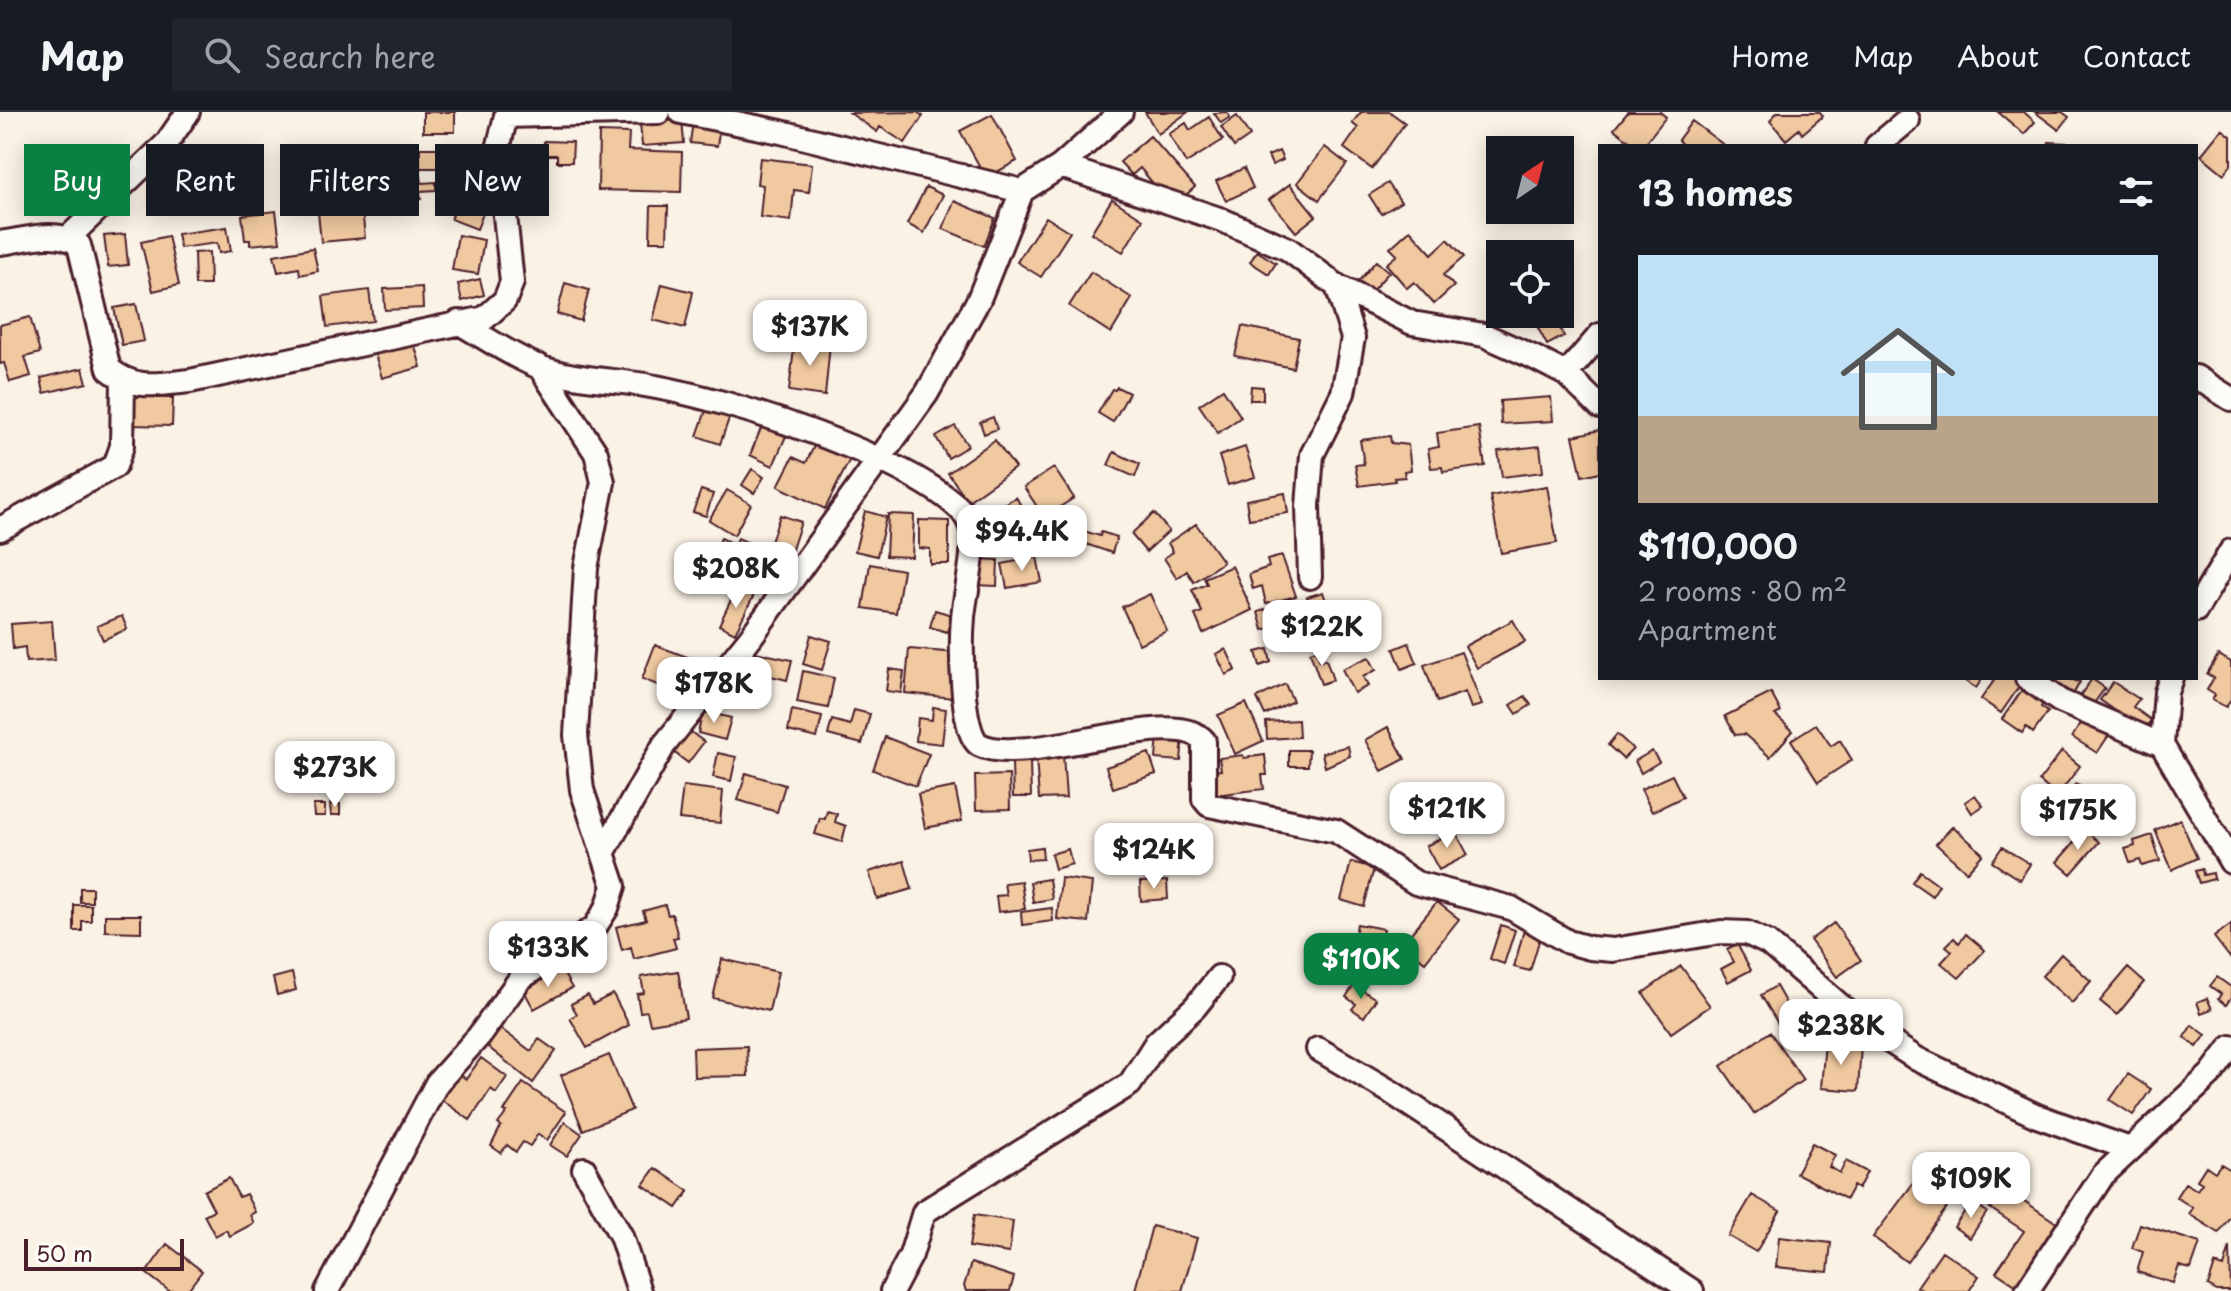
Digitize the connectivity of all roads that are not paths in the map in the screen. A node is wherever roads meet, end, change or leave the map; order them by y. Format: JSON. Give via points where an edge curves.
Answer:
{"nodes":[{"id":1,"x":188,"y":112,"type":"edge"},
{"id":2,"x":659,"y":112,"type":"edge"},
{"id":3,"x":681,"y":112,"type":"edge"},
{"id":4,"x":1121,"y":112,"type":"edge"},
{"id":5,"x":507,"y":114,"type":"edge"},
{"id":6,"x":1908,"y":120,"type":"dead end"},
{"id":7,"x":1879,"y":144,"type":"edge"},
{"id":8,"x":1061,"y":166,"type":"junction"},
{"id":9,"x":1022,"y":191,"type":"junction"},
{"id":10,"x":69,"y":237,"type":"junction"},
{"id":11,"x":0,"y":243,"type":"edge"},
{"id":12,"x":1337,"y":286,"type":"junction"},
{"id":13,"x":458,"y":322,"type":"junction"},
{"id":14,"x":1598,"y":337,"type":"edge"},
{"id":15,"x":539,"y":366,"type":"junction"},
{"id":16,"x":1566,"y":374,"type":"junction"},
{"id":17,"x":2198,"y":378,"type":"edge"},
{"id":18,"x":123,"y":381,"type":"junction"},
{"id":19,"x":2231,"y":399,"type":"edge"},
{"id":20,"x":1598,"y":405,"type":"edge"},
{"id":21,"x":878,"y":459,"type":"junction"},
{"id":22,"x":0,"y":529,"type":"edge"},
{"id":23,"x":2231,"y":551,"type":"edge"},
{"id":24,"x":1310,"y":577,"type":"dead end"},
{"id":25,"x":2198,"y":607,"type":"edge"},
{"id":26,"x":2030,"y":680,"type":"edge"},
{"id":27,"x":2170,"y":680,"type":"edge"},
{"id":28,"x":2162,"y":745,"type":"junction"},
{"id":29,"x":603,"y":853,"type":"junction"},
{"id":30,"x":2231,"y":862,"type":"edge"},
{"id":31,"x":1219,"y":977,"type":"dead end"},
{"id":32,"x":2231,"y":1047,"type":"edge"},
{"id":33,"x":1318,"y":1049,"type":"dead end"},
{"id":34,"x":2130,"y":1149,"type":"junction"},
{"id":35,"x":584,"y":1169,"type":"dead end"},
{"id":36,"x":327,"y":1291,"type":"edge"},
{"id":37,"x":639,"y":1291,"type":"edge"},
{"id":38,"x":892,"y":1291,"type":"edge"},
{"id":39,"x":1692,"y":1291,"type":"edge"},
{"id":40,"x":2027,"y":1291,"type":"edge"}],
"edges":[{"from":1,"to":10,"type":"street","via":[[166,144]]},
{"from":2,"to":5,"type":"street"},
{"from":3,"to":9,"type":"street"},
{"from":4,"to":8,"type":"street"},
{"from":5,"to":13,"type":"street","via":[[498,149],[512,282],[505,300],[485,318]]},
{"from":6,"to":7,"type":"street"},
{"from":8,"to":9,"type":"street"},
{"from":8,"to":12,"type":"street","via":[[1222,220],[1288,249]]},
{"from":9,"to":21,"type":"street","via":[[979,299],[927,393]]},
{"from":10,"to":11,"type":"street"},
{"from":10,"to":18,"type":"street","via":[[79,245],[109,369]]},
{"from":12,"to":16,"type":"street","via":[[1412,323],[1484,335]]},
{"from":12,"to":24,"type":"street","via":[[1353,338],[1343,393],[1312,455]]},
{"from":13,"to":15,"type":"street"},
{"from":13,"to":18,"type":"street","via":[[190,381],[142,386]]},
{"from":14,"to":16,"type":"street"},
{"from":15,"to":21,"type":"street","via":[[705,399]]},
{"from":15,"to":29,"type":"street","via":[[596,453],[603,482],[586,568],[576,735],[582,790]]},
{"from":16,"to":20,"type":"street"},
{"from":17,"to":19,"type":"street"},
{"from":18,"to":22,"type":"street","via":[[122,446],[115,466]]},
{"from":21,"to":29,"type":"street","via":[[750,638],[664,745]]},
{"from":21,"to":34,"type":"street","via":[[936,490],[961,509],[971,528],[963,619],[966,714],[969,732],[979,745],[1006,750],[1161,729],[1191,730],[1204,741],[1204,799],[1209,805],[1336,831],[1416,883],[1511,908],[1568,942],[1590,948],[1613,950],[1721,932],[1747,933],[1768,943],[1857,1020],[1917,1059],[2037,1116]]},
{"from":23,"to":25,"type":"street"},
{"from":26,"to":28,"type":"street","via":[[2060,701]]},
{"from":27,"to":28,"type":"street"},
{"from":28,"to":30,"type":"street"},
{"from":29,"to":36,"type":"street","via":[[614,886],[607,908],[595,927],[520,979],[437,1083]]},
{"from":31,"to":38,"type":"street","via":[[1156,1043],[1130,1084],[924,1212],[911,1255]]},
{"from":32,"to":34,"type":"street","via":[[2211,1074]]},
{"from":33,"to":39,"type":"street"},
{"from":34,"to":40,"type":"street","via":[[2103,1175]]},
{"from":35,"to":37,"type":"street","via":[[621,1236]]}]}
